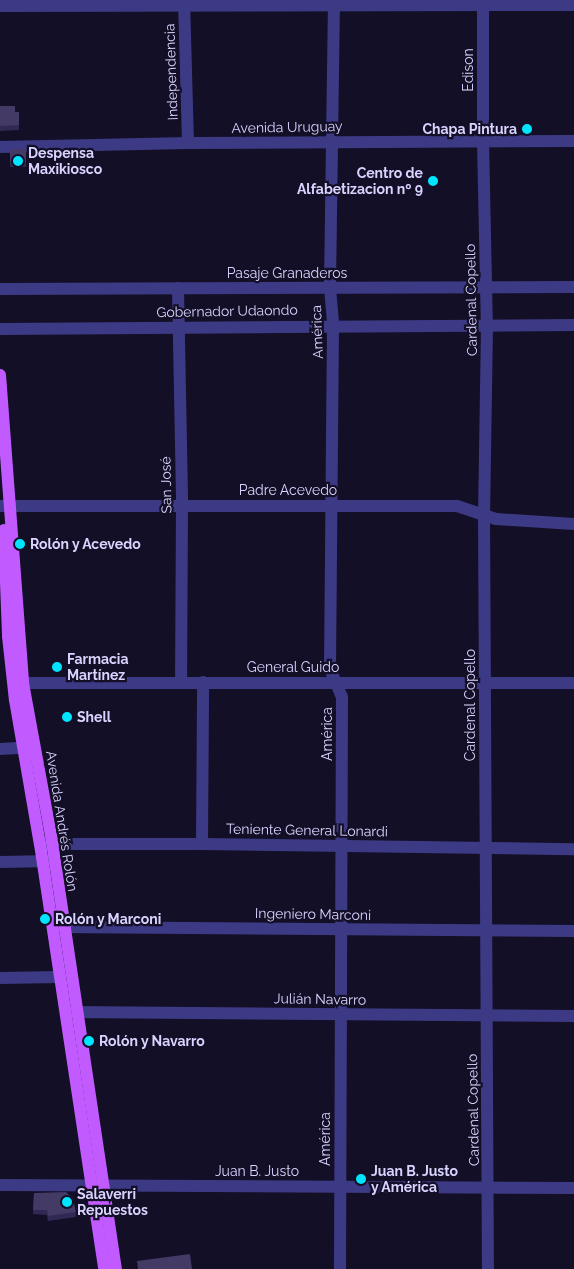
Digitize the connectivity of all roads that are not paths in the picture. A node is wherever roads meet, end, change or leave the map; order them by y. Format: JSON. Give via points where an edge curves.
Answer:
{"nodes":[{"id":1,"x":184,"y":3,"type":"edge"},
{"id":2,"x":334,"y":3,"type":"edge"},
{"id":3,"x":483,"y":3,"type":"edge"},
{"id":4,"x":574,"y":5,"type":"edge"},
{"id":5,"x":0,"y":6,"type":"edge"},
{"id":6,"x":332,"y":141,"type":"junction"},
{"id":7,"x":483,"y":141,"type":"junction"},
{"id":8,"x":574,"y":141,"type":"edge"},
{"id":9,"x":188,"y":143,"type":"junction"},
{"id":10,"x":0,"y":147,"type":"edge"},
{"id":11,"x":486,"y":287,"type":"junction"},
{"id":12,"x":574,"y":287,"type":"edge"},
{"id":13,"x":178,"y":288,"type":"junction"},
{"id":14,"x":330,"y":288,"type":"junction"},
{"id":15,"x":0,"y":289,"type":"edge"},
{"id":16,"x":574,"y":325,"type":"edge"},
{"id":17,"x":333,"y":326,"type":"junction"},
{"id":18,"x":487,"y":326,"type":"junction"},
{"id":19,"x":178,"y":327,"type":"junction"},
{"id":20,"x":0,"y":329,"type":"edge"},
{"id":21,"x":0,"y":375,"type":"edge"},
{"id":22,"x":0,"y":480,"type":"edge"},
{"id":23,"x":332,"y":504,"type":"junction"},
{"id":24,"x":182,"y":505,"type":"junction"},
{"id":25,"x":4,"y":506,"type":"edge"},
{"id":26,"x":484,"y":515,"type":"junction"},
{"id":27,"x":574,"y":524,"type":"edge"},
{"id":28,"x":9,"y":636,"type":"edge"},
{"id":29,"x":181,"y":682,"type":"junction"},
{"id":30,"x":203,"y":682,"type":"junction"},
{"id":31,"x":335,"y":682,"type":"junction"},
{"id":32,"x":18,"y":683,"type":"junction"},
{"id":33,"x":485,"y":683,"type":"junction"},
{"id":34,"x":574,"y":683,"type":"edge"},
{"id":35,"x":22,"y":748,"type":"junction"},
{"id":36,"x":0,"y":749,"type":"edge"},
{"id":37,"x":46,"y":844,"type":"junction"},
{"id":38,"x":202,"y":844,"type":"junction"},
{"id":39,"x":341,"y":845,"type":"junction"},
{"id":40,"x":486,"y":848,"type":"junction"},
{"id":41,"x":574,"y":849,"type":"edge"},
{"id":42,"x":42,"y":861,"type":"junction"},
{"id":43,"x":55,"y":861,"type":"junction"},
{"id":44,"x":0,"y":862,"type":"edge"},
{"id":45,"x":58,"y":927,"type":"junction"},
{"id":46,"x":341,"y":930,"type":"junction"},
{"id":47,"x":486,"y":930,"type":"junction"},
{"id":48,"x":574,"y":931,"type":"edge"},
{"id":49,"x":60,"y":977,"type":"junction"},
{"id":50,"x":0,"y":978,"type":"edge"},
{"id":51,"x":71,"y":1012,"type":"junction"},
{"id":52,"x":340,"y":1014,"type":"junction"},
{"id":53,"x":487,"y":1016,"type":"junction"},
{"id":54,"x":574,"y":1016,"type":"edge"},
{"id":55,"x":0,"y":1185,"type":"edge"},
{"id":56,"x":98,"y":1186,"type":"junction"},
{"id":57,"x":340,"y":1186,"type":"junction"},
{"id":58,"x":488,"y":1188,"type":"junction"},
{"id":59,"x":574,"y":1188,"type":"edge"},
{"id":60,"x":104,"y":1269,"type":"edge"},
{"id":61,"x":116,"y":1269,"type":"edge"},
{"id":62,"x":340,"y":1269,"type":"edge"},
{"id":63,"x":488,"y":1269,"type":"edge"}],
"edges":[{"from":1,"to":2,"type":"street"},
{"from":1,"to":5,"type":"street"},
{"from":1,"to":9,"type":"street","name":"Independencia"},
{"from":2,"to":3,"type":"street"},
{"from":2,"to":6,"type":"street","name":"América"},
{"from":3,"to":4,"type":"street"},
{"from":3,"to":7,"type":"street","name":"Edison"},
{"from":6,"to":7,"type":"street","name":"Avenida Uruguay"},
{"from":6,"to":9,"type":"street","name":"Avenida Uruguay"},
{"from":6,"to":14,"type":"street","name":"América"},
{"from":7,"to":8,"type":"street","name":"Avenida Uruguay"},
{"from":7,"to":11,"type":"street","name":"Cardenal Copello"},
{"from":9,"to":10,"type":"street","name":"Avenida Uruguay"},
{"from":11,"to":12,"type":"street","name":"Pasaje Granaderos"},
{"from":11,"to":14,"type":"street","name":"Pasaje Granaderos"},
{"from":11,"to":18,"type":"street","name":"Cardenal Copello"},
{"from":13,"to":14,"type":"street","name":"Pasaje Granaderos"},
{"from":13,"to":15,"type":"street","name":"Pasaje Granaderos"},
{"from":13,"to":19,"type":"street","name":"San José"},
{"from":14,"to":17,"type":"street","name":"América"},
{"from":16,"to":18,"type":"street","name":"Gobernador Udaondo"},
{"from":17,"to":18,"type":"street","name":"Gobernador Udaondo"},
{"from":17,"to":19,"type":"street","name":"Gobernador Udaondo"},
{"from":17,"to":23,"type":"street","name":"América"},
{"from":18,"to":26,"type":"street","name":"Cardenal Copello"},
{"from":19,"to":20,"type":"street","name":"Gobernador Udaondo"},
{"from":19,"to":24,"type":"street","name":"San José"},
{"from":21,"to":25,"type":"main road","name":"Avenida Andrés Rolón"},
{"from":22,"to":25,"type":"main road","name":"Avenida Andrés Rolón"},
{"from":23,"to":24,"type":"street","name":"Padre Acevedo"},
{"from":23,"to":26,"type":"street","name":"Padre Acevedo","via":[[457,506]]},
{"from":23,"to":31,"type":"street","name":"América","via":[[330,669]]},
{"from":24,"to":25,"type":"street","name":"Padre Acevedo"},
{"from":24,"to":29,"type":"street","name":"San José"},
{"from":25,"to":28,"type":"main road","name":"Avenida Andrés Rolón"},
{"from":26,"to":27,"type":"street","name":"Padre Acevedo","via":[[510,521]]},
{"from":26,"to":33,"type":"street","name":"Cardenal Copello"},
{"from":28,"to":32,"type":"main road","name":"Avenida Andrés Rolón"},
{"from":29,"to":30,"type":"street","name":"General Guido"},
{"from":29,"to":32,"type":"street","name":"General Guido"},
{"from":30,"to":31,"type":"street","name":"General Guido"},
{"from":30,"to":38,"type":"street"},
{"from":31,"to":33,"type":"street","name":"General Guido"},
{"from":31,"to":39,"type":"street","name":"América","via":[[342,697]]},
{"from":32,"to":35,"type":"main road","name":"Avenida Andrés Rolón"},
{"from":32,"to":37,"type":"main road","name":"Avenida Andrés Rolón"},
{"from":33,"to":34,"type":"street","name":"General Guido"},
{"from":33,"to":40,"type":"street","name":"Cardenal Copello"},
{"from":35,"to":36,"type":"street"},
{"from":35,"to":37,"type":"main road","name":"Avenida Andrés Rolón"},
{"from":37,"to":38,"type":"street","name":"Teniente General Lonardi"},
{"from":37,"to":42,"type":"main road","name":"Avenida Andrés Rolón"},
{"from":37,"to":43,"type":"main road","name":"Avenida Andrés Rolón"},
{"from":38,"to":39,"type":"street","name":"Teniente General Lonardi"},
{"from":39,"to":40,"type":"street","name":"Teniente General Lonardi"},
{"from":39,"to":46,"type":"street","name":"América"},
{"from":40,"to":41,"type":"street","name":"Teniente General Lonardi"},
{"from":40,"to":47,"type":"street","name":"Cardenal Copello"},
{"from":42,"to":43,"type":"street"},
{"from":42,"to":44,"type":"street"},
{"from":42,"to":45,"type":"main road","name":"Avenida Andrés Rolón"},
{"from":43,"to":45,"type":"main road","name":"Avenida Andrés Rolón"},
{"from":45,"to":46,"type":"street","name":"Ingeniero Marconi"},
{"from":45,"to":49,"type":"main road","name":"Avenida Andrés Rolón"},
{"from":45,"to":51,"type":"main road","name":"Avenida Andrés Rolón"},
{"from":46,"to":47,"type":"street","name":"Ingeniero Marconi"},
{"from":46,"to":52,"type":"street","name":"América"},
{"from":47,"to":48,"type":"street","name":"Ingeniero Marconi"},
{"from":47,"to":53,"type":"street","name":"Cardenal Copello"},
{"from":49,"to":50,"type":"street"},
{"from":49,"to":51,"type":"main road","name":"Avenida Andrés Rolón"},
{"from":51,"to":52,"type":"street","name":"Julián Navarro"},
{"from":51,"to":56,"type":"main road","name":"Avenida Andrés Rolón"},
{"from":52,"to":53,"type":"street","name":"Julián Navarro"},
{"from":52,"to":57,"type":"street","name":"América"},
{"from":53,"to":54,"type":"street","name":"Julián Navarro"},
{"from":53,"to":58,"type":"street","name":"Cardenal Copello"},
{"from":55,"to":56,"type":"street","name":"Juan B. Justo"},
{"from":56,"to":57,"type":"street","name":"Juan B. Justo"},
{"from":56,"to":60,"type":"main road","name":"Avenida Andrés Rolón"},
{"from":56,"to":61,"type":"main road","name":"Avenida Andrés Rolón"},
{"from":57,"to":58,"type":"street","name":"Juan B. Justo"},
{"from":57,"to":62,"type":"street","name":"América"},
{"from":58,"to":59,"type":"street","name":"Juan B. Justo"},
{"from":58,"to":63,"type":"street","name":"Cardenal Copello"}]}
